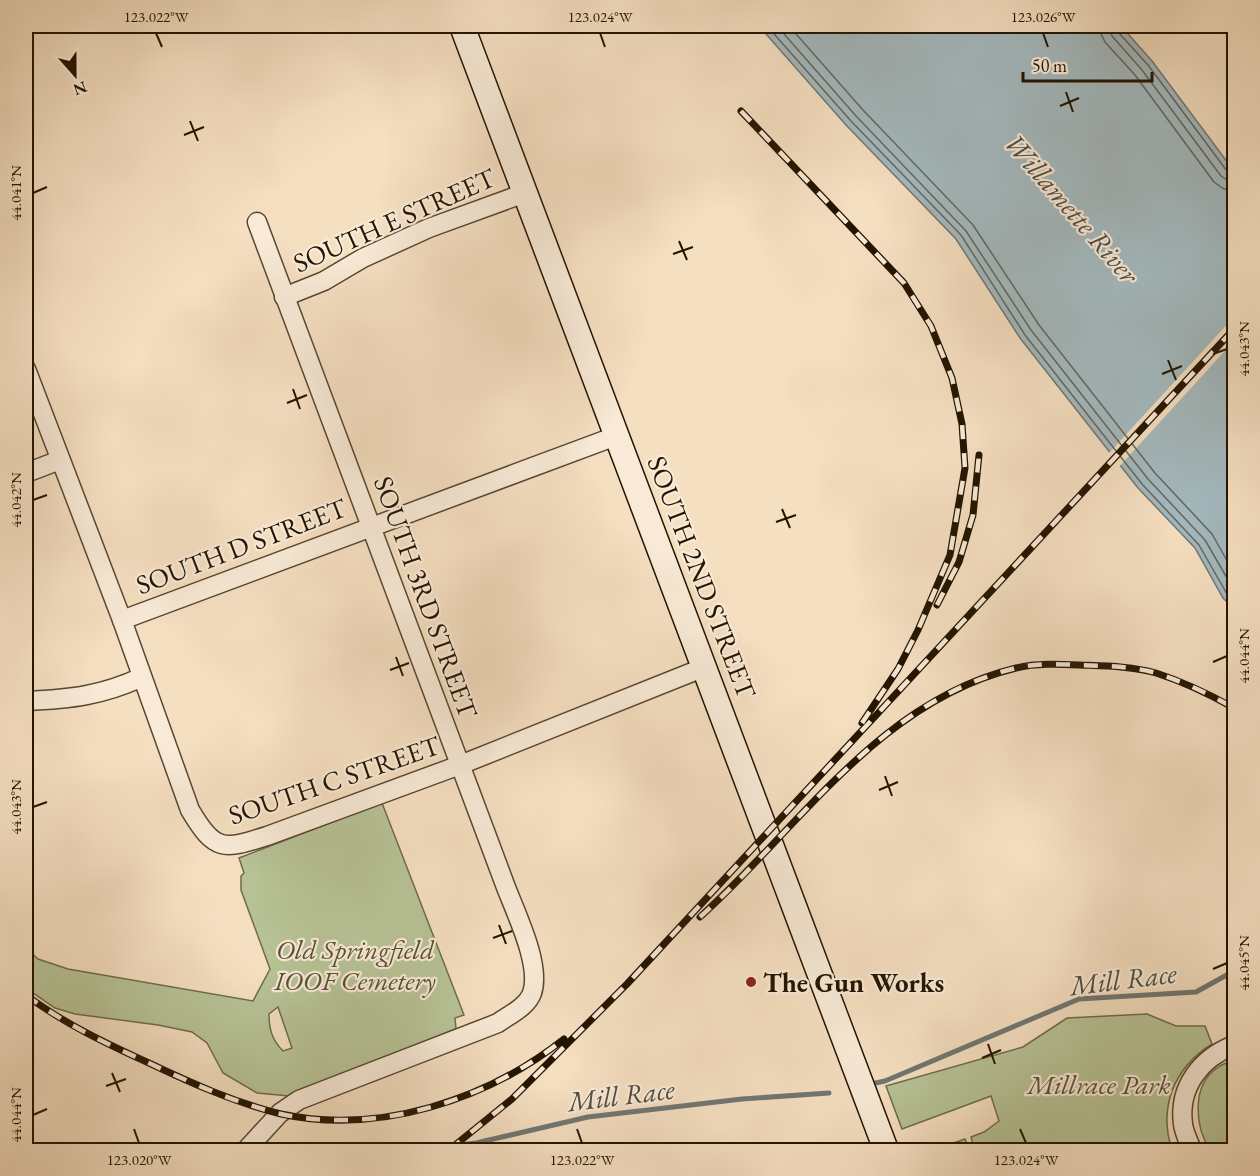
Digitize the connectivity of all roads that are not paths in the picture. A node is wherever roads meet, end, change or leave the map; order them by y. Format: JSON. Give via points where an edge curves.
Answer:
{"nodes":[{"id":1,"x":462,"y":26,"type":"edge"},
{"id":2,"x":525,"y":193,"type":"junction"},
{"id":3,"x":257,"y":222,"type":"dead end"},
{"id":4,"x":284,"y":297,"type":"junction"},
{"id":5,"x":26,"y":369,"type":"edge"},
{"id":6,"x":616,"y":436,"type":"junction"},
{"id":7,"x":60,"y":460,"type":"junction"},
{"id":8,"x":26,"y":473,"type":"edge"},
{"id":9,"x":371,"y":527,"type":"junction"},
{"id":10,"x":122,"y":620,"type":"junction"},
{"id":11,"x":705,"y":667,"type":"junction"},
{"id":12,"x":142,"y":677,"type":"junction"},
{"id":13,"x":26,"y":701,"type":"edge"},
{"id":14,"x":460,"y":765,"type":"junction"},
{"id":15,"x":1234,"y":1045,"type":"edge"},
{"id":16,"x":246,"y":1150,"type":"edge"},
{"id":17,"x":886,"y":1150,"type":"edge"},
{"id":18,"x":1192,"y":1150,"type":"edge"}],
"edges":[{"from":1,"to":2,"type":"street","name":"SOUTH 2ND STREET"},
{"from":2,"to":4,"type":"street","name":"SOUTH E STREET","via":[[429,228]]},
{"from":2,"to":6,"type":"street","name":"SOUTH 2ND STREET"},
{"from":3,"to":4,"type":"street","name":"SOUTH 3RD STREET"},
{"from":4,"to":9,"type":"street","name":"SOUTH 3RD STREET"},
{"from":5,"to":7,"type":"street"},
{"from":6,"to":9,"type":"street","name":"SOUTH D STREET"},
{"from":6,"to":11,"type":"street","name":"SOUTH 2ND STREET"},
{"from":7,"to":8,"type":"street"},
{"from":7,"to":10,"type":"street"},
{"from":9,"to":10,"type":"street","name":"SOUTH D STREET"},
{"from":9,"to":14,"type":"street","name":"SOUTH 3RD STREET"},
{"from":10,"to":12,"type":"street"},
{"from":11,"to":14,"type":"street","name":"SOUTH C STREET"},
{"from":11,"to":17,"type":"street","name":"SOUTH 2ND STREET"},
{"from":12,"to":13,"type":"street","via":[[117,689],[75,699]]},
{"from":12,"to":14,"type":"street","name":"SOUTH C STREET","via":[[190,810],[201,829],[225,846],[240,845]]},
{"from":14,"to":16,"type":"street","name":"SOUTH 3RD STREET","via":[[527,945],[534,970],[532,994],[520,1009],[498,1023],[299,1100],[280,1113]]},
{"from":15,"to":18,"type":"street","via":[[1194,1073],[1182,1101],[1183,1126]]}]}
